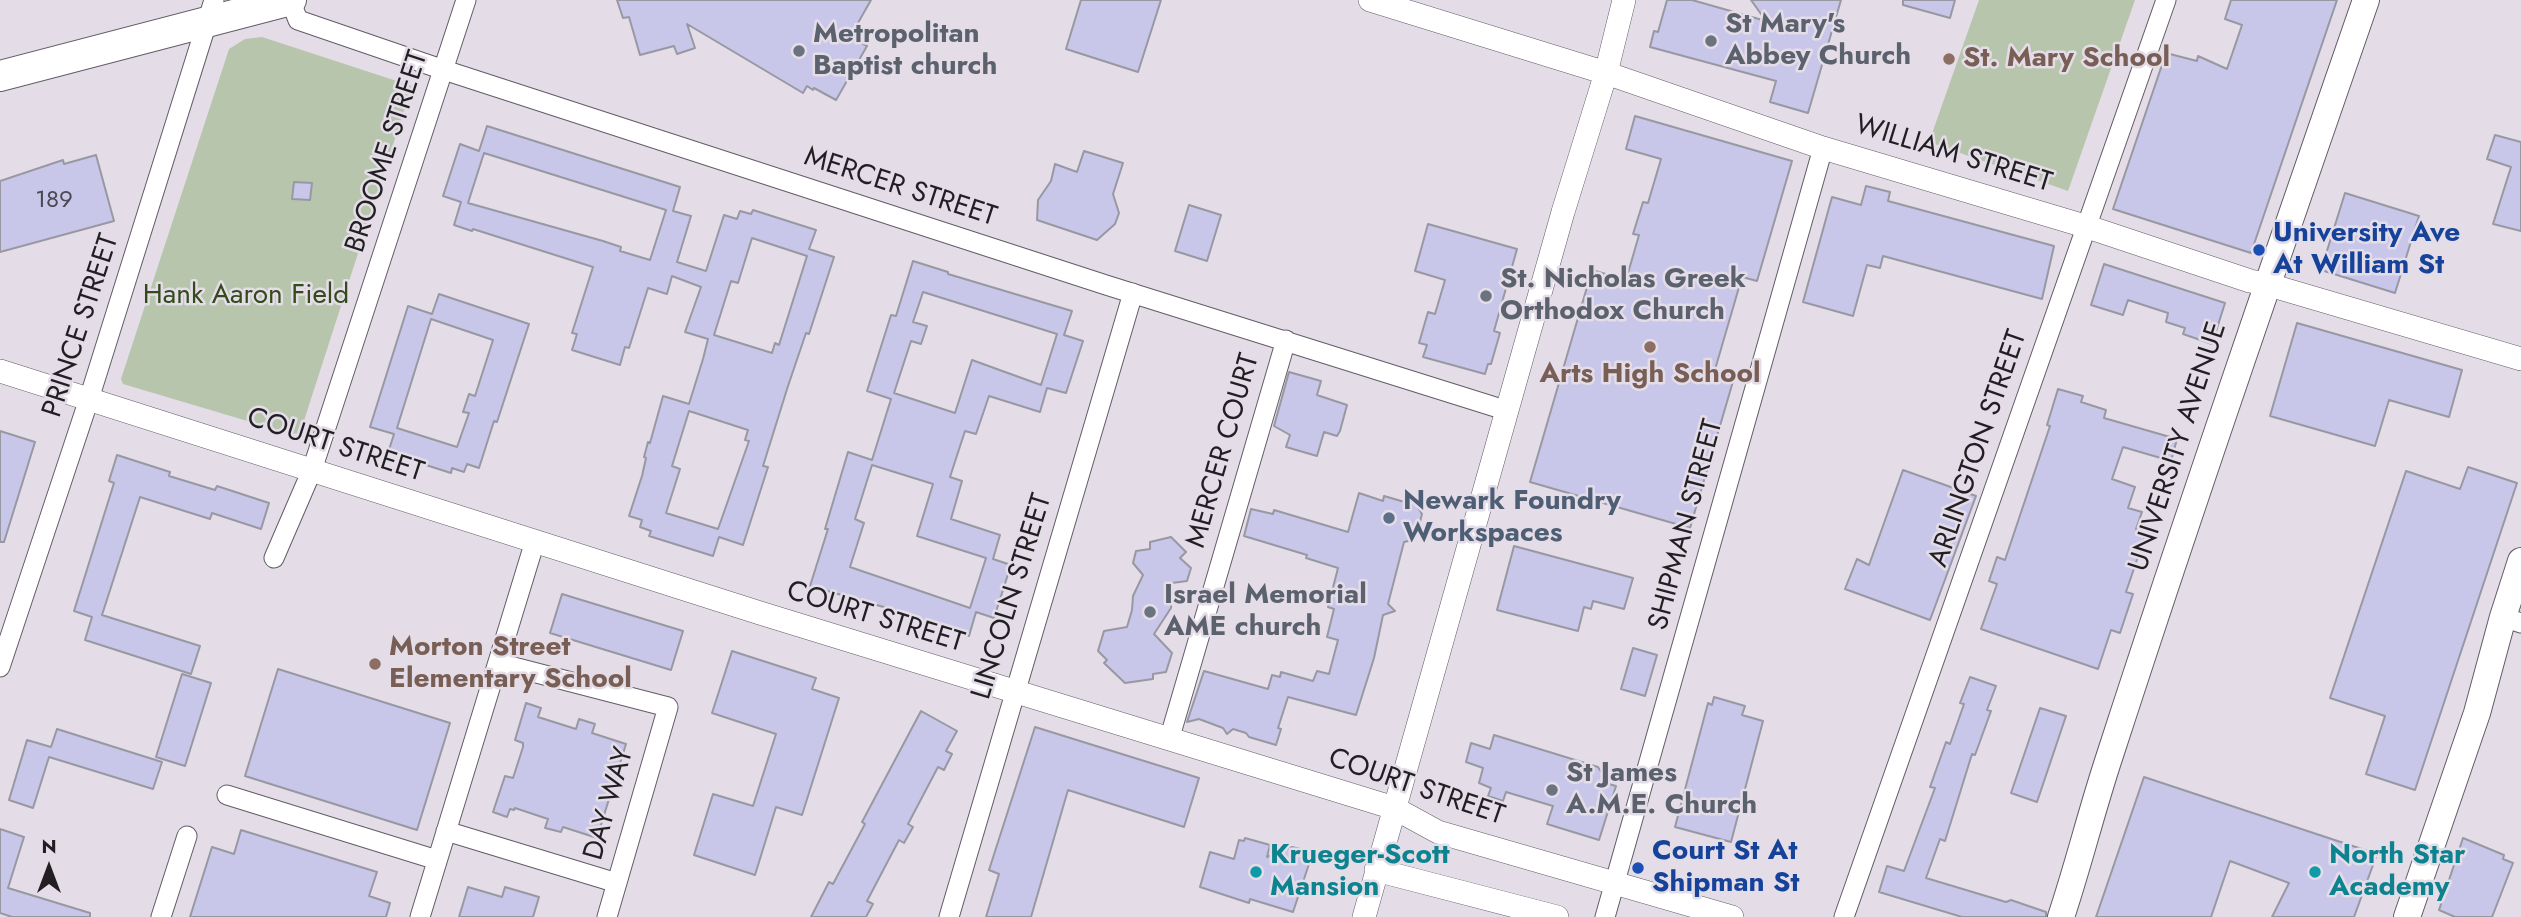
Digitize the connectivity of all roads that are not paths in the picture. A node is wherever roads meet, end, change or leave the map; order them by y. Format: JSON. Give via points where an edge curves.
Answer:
{"nodes":[{"id":1,"x":291,"y":0,"type":"edge"},
{"id":2,"x":466,"y":0,"type":"edge"},
{"id":3,"x":1370,"y":0,"type":"edge"},
{"id":4,"x":1624,"y":0,"type":"edge"},
{"id":5,"x":2166,"y":0,"type":"edge"},
{"id":6,"x":2367,"y":0,"type":"edge"},
{"id":7,"x":210,"y":11,"type":"edge"},
{"id":8,"x":444,"y":70,"type":"junction"},
{"id":9,"x":1606,"y":73,"type":"junction"},
{"id":10,"x":0,"y":76,"type":"edge"},
{"id":11,"x":1823,"y":148,"type":"junction"},
{"id":12,"x":2088,"y":227,"type":"junction"},
{"id":13,"x":2266,"y":284,"type":"junction"},
{"id":14,"x":1133,"y":293,"type":"junction"},
{"id":15,"x":1286,"y":340,"type":"junction"},
{"id":16,"x":2521,"y":359,"type":"edge"},
{"id":17,"x":0,"y":371,"type":"edge"},
{"id":18,"x":89,"y":399,"type":"junction"},
{"id":19,"x":1508,"y":411,"type":"junction"},
{"id":20,"x":312,"y":470,"type":"junction"},
{"id":21,"x":535,"y":541,"type":"junction"},
{"id":22,"x":274,"y":558,"type":"dead end"},
{"id":23,"x":2521,"y":561,"type":"edge"},
{"id":24,"x":2512,"y":620,"type":"edge"},
{"id":25,"x":498,"y":663,"type":"junction"},
{"id":26,"x":0,"y":667,"type":"edge"},
{"id":27,"x":1014,"y":692,"type":"junction"},
{"id":28,"x":1169,"y":740,"type":"junction"},
{"id":29,"x":227,"y":795,"type":"dead end"},
{"id":30,"x":1394,"y":808,"type":"junction"},
{"id":31,"x":446,"y":831,"type":"junction"},
{"id":32,"x":187,"y":836,"type":"dead end"},
{"id":33,"x":437,"y":860,"type":"junction"},
{"id":34,"x":1376,"y":870,"type":"junction"},
{"id":35,"x":617,"y":883,"type":"junction"},
{"id":36,"x":1615,"y":884,"type":"junction"},
{"id":37,"x":161,"y":917,"type":"edge"},
{"id":38,"x":419,"y":917,"type":"edge"},
{"id":39,"x":607,"y":917,"type":"edge"},
{"id":40,"x":949,"y":917,"type":"edge"},
{"id":41,"x":1364,"y":917,"type":"edge"},
{"id":42,"x":1557,"y":917,"type":"edge"},
{"id":43,"x":1605,"y":917,"type":"edge"},
{"id":44,"x":1732,"y":917,"type":"edge"},
{"id":45,"x":1844,"y":917,"type":"edge"},
{"id":46,"x":2061,"y":917,"type":"edge"},
{"id":47,"x":2407,"y":917,"type":"edge"}],
"edges":[{"from":1,"to":7,"type":"main road"},
{"from":1,"to":8,"type":"street","name":"MERCER STREET","via":[[298,20]]},
{"from":2,"to":8,"type":"street","name":"BROOME STREET"},
{"from":3,"to":9,"type":"street","name":"WILLIAM STREET"},
{"from":4,"to":9,"type":"street"},
{"from":5,"to":12,"type":"street","name":"ARLINGTON STREET"},
{"from":6,"to":13,"type":"main road","name":"UNIVERSITY AVENUE"},
{"from":7,"to":10,"type":"main road"},
{"from":7,"to":18,"type":"street","name":"PRINCE STREET"},
{"from":8,"to":14,"type":"street","name":"MERCER STREET"},
{"from":8,"to":20,"type":"street","name":"BROOME STREET"},
{"from":9,"to":11,"type":"street","name":"WILLIAM STREET"},
{"from":9,"to":19,"type":"street"},
{"from":11,"to":12,"type":"street","name":"WILLIAM STREET"},
{"from":11,"to":36,"type":"street","name":"SHIPMAN STREET"},
{"from":12,"to":13,"type":"street","name":"WILLIAM STREET"},
{"from":12,"to":45,"type":"street","name":"ARLINGTON STREET"},
{"from":13,"to":16,"type":"street","name":"WILLIAM STREET"},
{"from":13,"to":46,"type":"main road","name":"UNIVERSITY AVENUE","via":[[2108,759]]},
{"from":14,"to":15,"type":"street","name":"MERCER STREET"},
{"from":14,"to":27,"type":"street","name":"LINCOLN STREET"},
{"from":15,"to":19,"type":"street","name":"MERCER STREET"},
{"from":15,"to":28,"type":"street","name":"MERCER COURT"},
{"from":17,"to":18,"type":"street","name":"COURT STREET"},
{"from":18,"to":20,"type":"street","name":"COURT STREET"},
{"from":18,"to":26,"type":"street","name":"PRINCE STREET"},
{"from":19,"to":30,"type":"street"},
{"from":20,"to":21,"type":"street","name":"COURT STREET"},
{"from":20,"to":22,"type":"street","name":"BROOME STREET"},
{"from":21,"to":25,"type":"street"},
{"from":21,"to":27,"type":"street","name":"COURT STREET"},
{"from":23,"to":24,"type":"main road"},
{"from":24,"to":47,"type":"main road"},
{"from":25,"to":31,"type":"street"},
{"from":25,"to":35,"type":"street","name":"DAY WAY","via":[[667,707]]},
{"from":27,"to":28,"type":"street","name":"COURT STREET"},
{"from":27,"to":40,"type":"street","name":"LINCOLN STREET"},
{"from":28,"to":30,"type":"street","name":"COURT STREET"},
{"from":29,"to":33,"type":"street"},
{"from":30,"to":34,"type":"street"},
{"from":30,"to":36,"type":"street","name":"COURT STREET","via":[[1438,832]]},
{"from":31,"to":33,"type":"street"},
{"from":31,"to":35,"type":"street"},
{"from":32,"to":37,"type":"street"},
{"from":33,"to":38,"type":"street"},
{"from":34,"to":41,"type":"street"},
{"from":34,"to":42,"type":"street"},
{"from":35,"to":39,"type":"street","name":"DAY WAY"},
{"from":36,"to":43,"type":"street","name":"SHIPMAN STREET"},
{"from":36,"to":44,"type":"street","name":"COURT STREET"}]}
